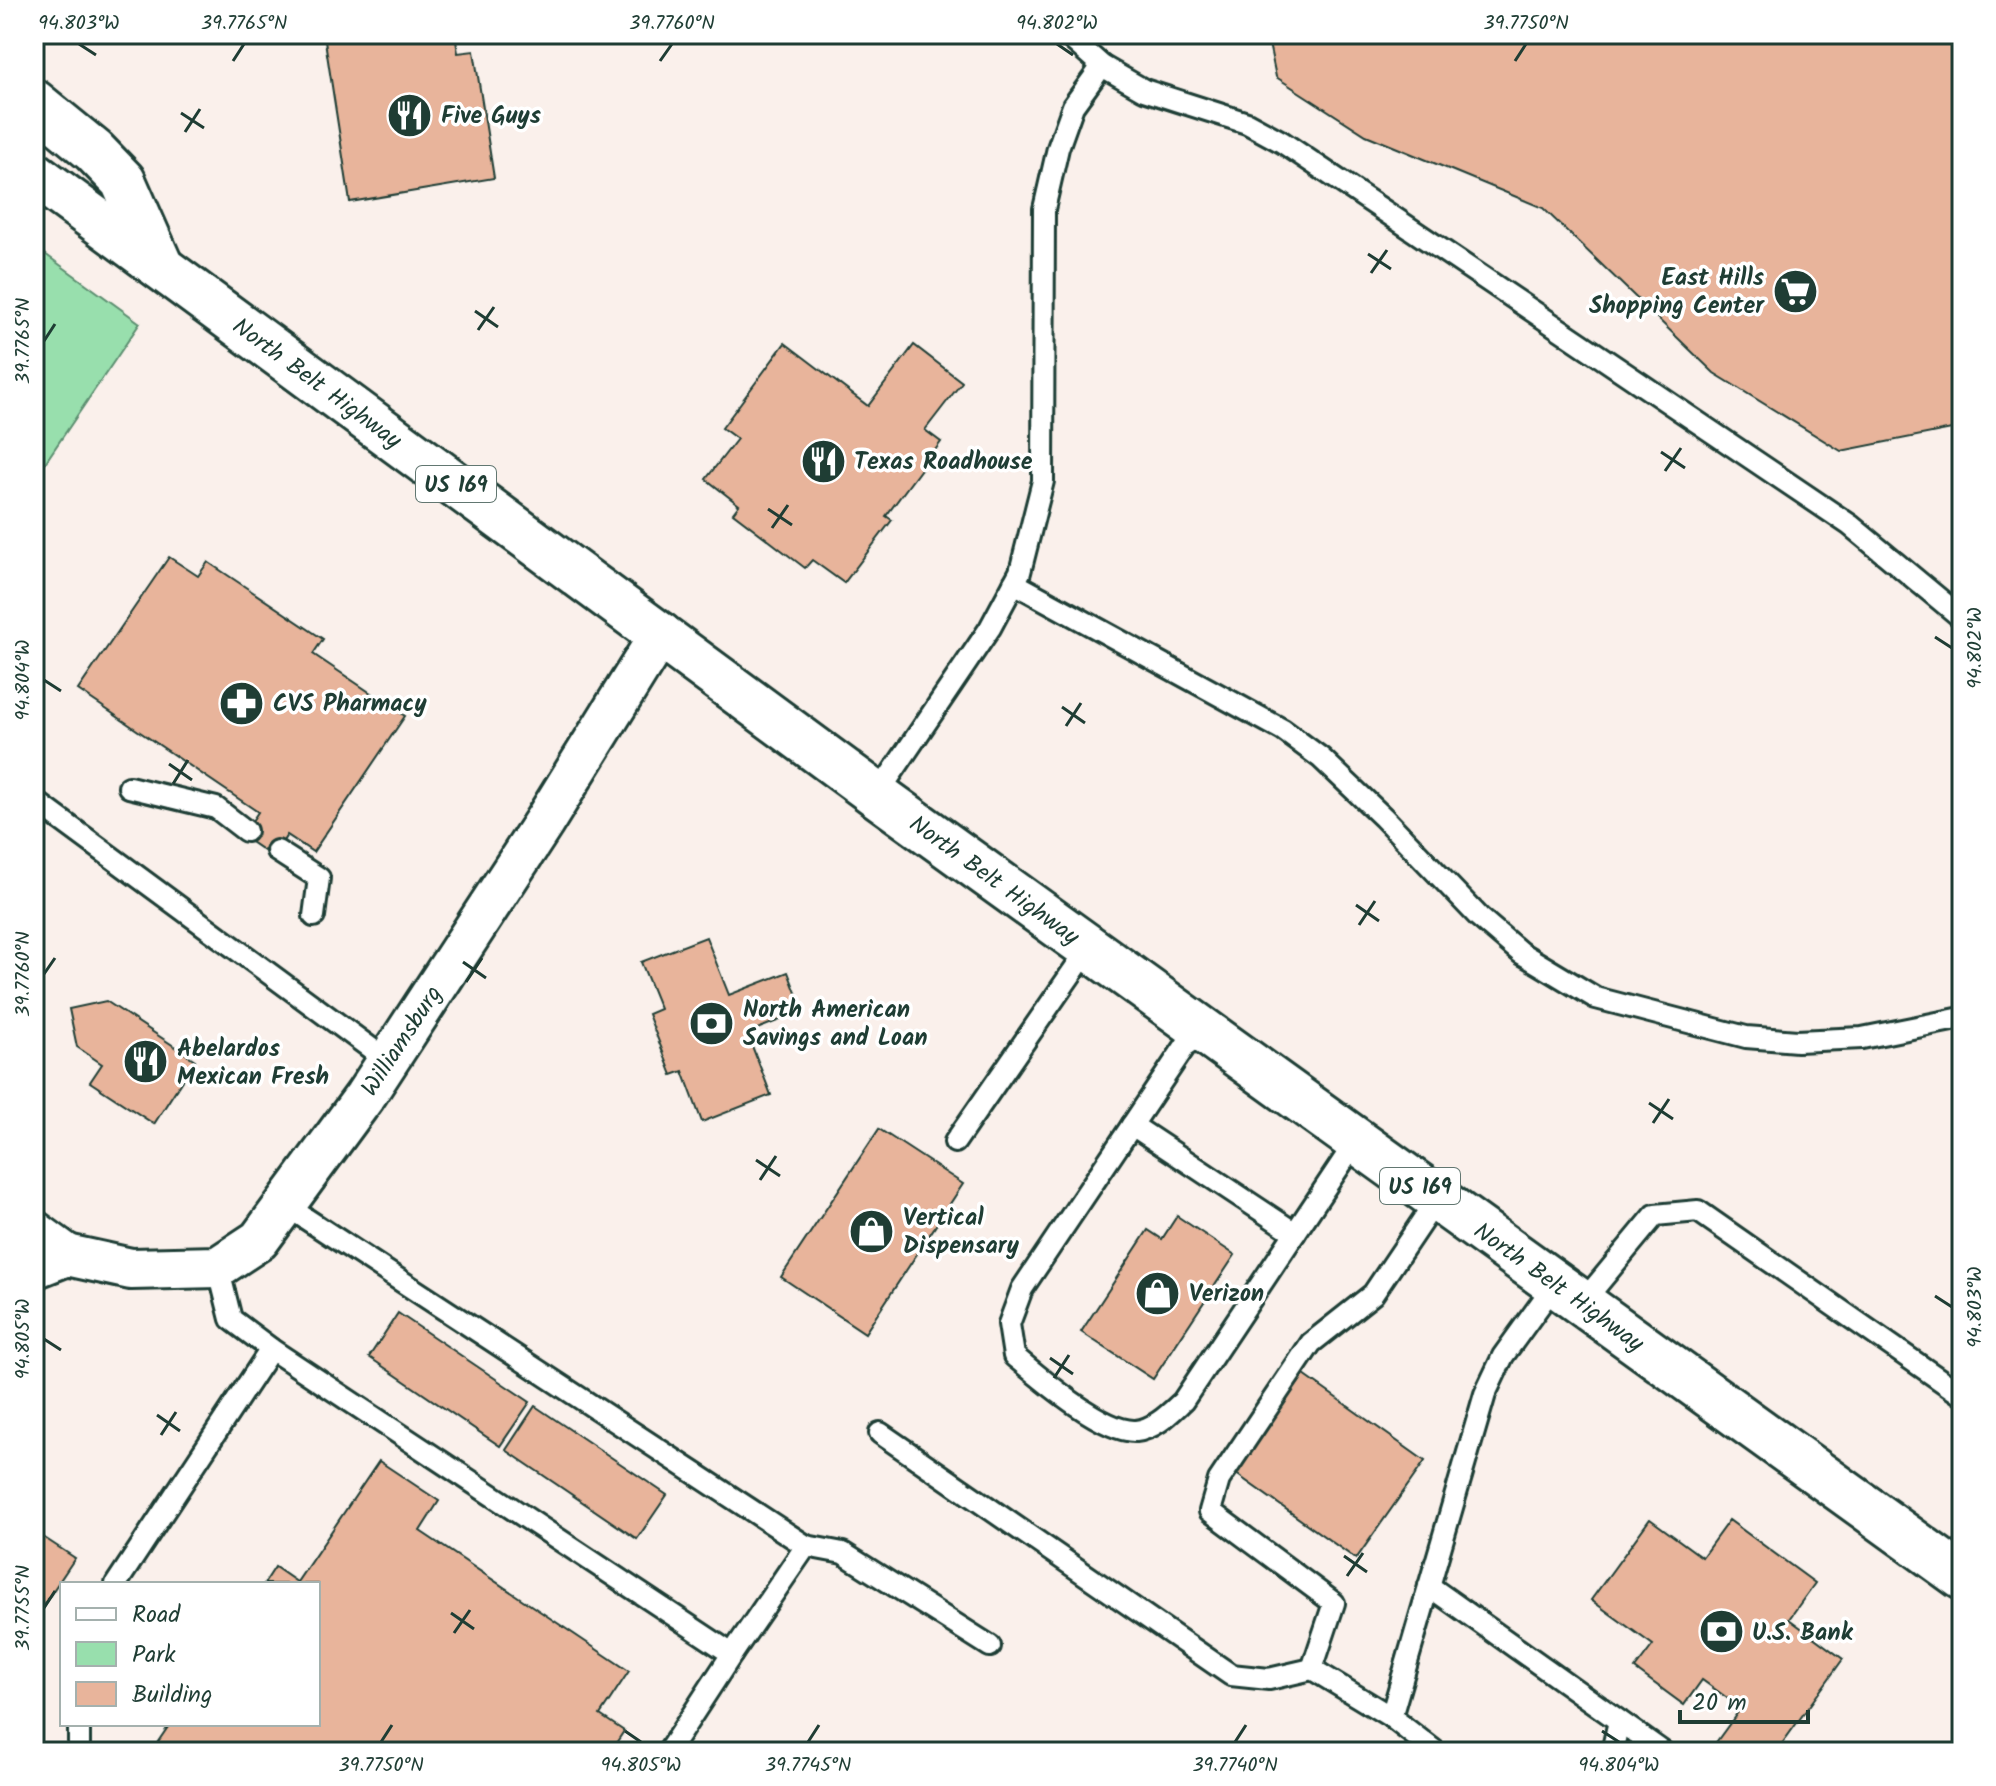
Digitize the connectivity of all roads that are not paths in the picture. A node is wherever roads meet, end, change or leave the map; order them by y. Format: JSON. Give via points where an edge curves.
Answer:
{"nodes":[{"id":1,"x":1066,"y":34,"type":"edge"},
{"id":2,"x":1102,"y":66,"type":"junction"},
{"id":3,"x":34,"y":102,"type":"edge"},
{"id":4,"x":34,"y":174,"type":"edge"},
{"id":5,"x":34,"y":208,"type":"edge"},
{"id":6,"x":162,"y":270,"type":"junction"},
{"id":7,"x":1014,"y":583,"type":"junction"},
{"id":8,"x":1962,"y":618,"type":"edge"},
{"id":9,"x":661,"y":633,"type":"junction"},
{"id":10,"x":129,"y":787,"type":"dead end"},
{"id":11,"x":877,"y":795,"type":"junction"},
{"id":12,"x":34,"y":800,"type":"edge"},
{"id":13,"x":246,"y":831,"type":"dead end"},
{"id":14,"x":277,"y":851,"type":"dead end"},
{"id":15,"x":314,"y":916,"type":"dead end"},
{"id":16,"x":1089,"y":948,"type":"junction"},
{"id":17,"x":1962,"y":1018,"type":"edge"},
{"id":18,"x":1198,"y":1027,"type":"junction"},
{"id":19,"x":388,"y":1061,"type":"junction"},
{"id":20,"x":1132,"y":1125,"type":"junction"},
{"id":21,"x":1357,"y":1140,"type":"junction"},
{"id":22,"x":955,"y":1142,"type":"dead end"},
{"id":23,"x":1437,"y":1199,"type":"junction"},
{"id":24,"x":285,"y":1205,"type":"junction"},
{"id":25,"x":34,"y":1231,"type":"edge"},
{"id":26,"x":1295,"y":1233,"type":"junction"},
{"id":27,"x":50,"y":1262,"type":"edge"},
{"id":28,"x":218,"y":1267,"type":"junction"},
{"id":29,"x":1569,"y":1293,"type":"junction"},
{"id":30,"x":271,"y":1349,"type":"junction"},
{"id":31,"x":1962,"y":1395,"type":"edge"},
{"id":32,"x":880,"y":1433,"type":"dead end"},
{"id":33,"x":806,"y":1546,"type":"junction"},
{"id":34,"x":1962,"y":1577,"type":"edge"},
{"id":35,"x":117,"y":1582,"type":"edge"},
{"id":36,"x":1429,"y":1586,"type":"junction"},
{"id":37,"x":990,"y":1646,"type":"dead end"},
{"id":38,"x":732,"y":1654,"type":"junction"},
{"id":39,"x":1312,"y":1669,"type":"junction"},
{"id":40,"x":1391,"y":1717,"type":"junction"},
{"id":41,"x":1619,"y":1721,"type":"junction"},
{"id":42,"x":79,"y":1726,"type":"edge"},
{"id":43,"x":79,"y":1752,"type":"edge"},
{"id":44,"x":668,"y":1752,"type":"edge"},
{"id":45,"x":1436,"y":1752,"type":"edge"},
{"id":46,"x":1612,"y":1752,"type":"edge"},
{"id":47,"x":1663,"y":1752,"type":"edge"}],
"edges":[{"from":1,"to":2,"type":"lane"},
{"from":2,"to":7,"type":"lane","via":[[1073,106],[1044,209],[1043,481]]},
{"from":2,"to":8,"type":"lane","via":[[1144,90],[1247,123],[1282,142],[1850,525]]},
{"from":3,"to":6,"type":"main road","via":[[123,181]]},
{"from":4,"to":6,"type":"main road","name":"North Belt Highway","number":"US 169"},
{"from":5,"to":6,"type":"main road"},
{"from":6,"to":9,"type":"main road","name":"North Belt Highway","number":"US 169"},
{"from":7,"to":11,"type":"lane","via":[[990,628]]},
{"from":7,"to":17,"type":"lane","via":[[1283,730],[1321,758],[1489,926],[1521,953],[1596,998],[1746,1037],[1797,1041],[1862,1038]]},
{"from":9,"to":11,"type":"main road","name":"North Belt Highway","number":"US 169"},
{"from":9,"to":19,"type":"street","name":"Williamsburg"},
{"from":10,"to":13,"type":"lane","via":[[216,808]]},
{"from":11,"to":16,"type":"main road","name":"North Belt Highway","number":"US 169"},
{"from":12,"to":19,"type":"lane"},
{"from":14,"to":15,"type":"lane","via":[[319,878]]},
{"from":16,"to":18,"type":"main road","name":"North Belt Highway","number":"US 169"},
{"from":16,"to":22,"type":"lane"},
{"from":18,"to":20,"type":"lane"},
{"from":18,"to":21,"type":"main road","name":"North Belt Highway","number":"US 169"},
{"from":19,"to":24,"type":"street","name":"Williamsburg"},
{"from":20,"to":26,"type":"lane"},
{"from":20,"to":26,"type":"lane","via":[[1022,1289],[1009,1324],[1014,1356],[1047,1384],[1117,1429],[1138,1431],[1160,1421],[1183,1401]]},
{"from":21,"to":23,"type":"main road","name":"North Belt Highway","number":"US 169"},
{"from":21,"to":26,"type":"lane"},
{"from":23,"to":29,"type":"main road","name":"North Belt Highway","number":"US 169"},
{"from":23,"to":39,"type":"lane","via":[[1373,1294],[1311,1343],[1214,1495],[1210,1511],[1334,1603]]},
{"from":24,"to":28,"type":"street","name":"Williamsburg","via":[[259,1240]]},
{"from":24,"to":33,"type":"lane"},
{"from":25,"to":27,"type":"street"},
{"from":27,"to":28,"type":"street","via":[[131,1269]]},
{"from":28,"to":30,"type":"lane","via":[[231,1319]]},
{"from":29,"to":31,"type":"lane","via":[[1655,1215],[1698,1211]]},
{"from":29,"to":34,"type":"main road","name":"North Belt Highway","number":"US 169"},
{"from":29,"to":36,"type":"lane","via":[[1503,1356],[1485,1394]]},
{"from":30,"to":35,"type":"lane"},
{"from":30,"to":38,"type":"lane"},
{"from":32,"to":39,"type":"lane","via":[[1231,1675],[1269,1679]]},
{"from":33,"to":37,"type":"lane","via":[[843,1553]]},
{"from":33,"to":38,"type":"lane"},
{"from":36,"to":40,"type":"lane"},
{"from":36,"to":41,"type":"lane"},
{"from":38,"to":44,"type":"lane"},
{"from":39,"to":40,"type":"lane"},
{"from":40,"to":45,"type":"lane"},
{"from":41,"to":46,"type":"lane"},
{"from":41,"to":47,"type":"lane"},
{"from":42,"to":43,"type":"lane"}]}
